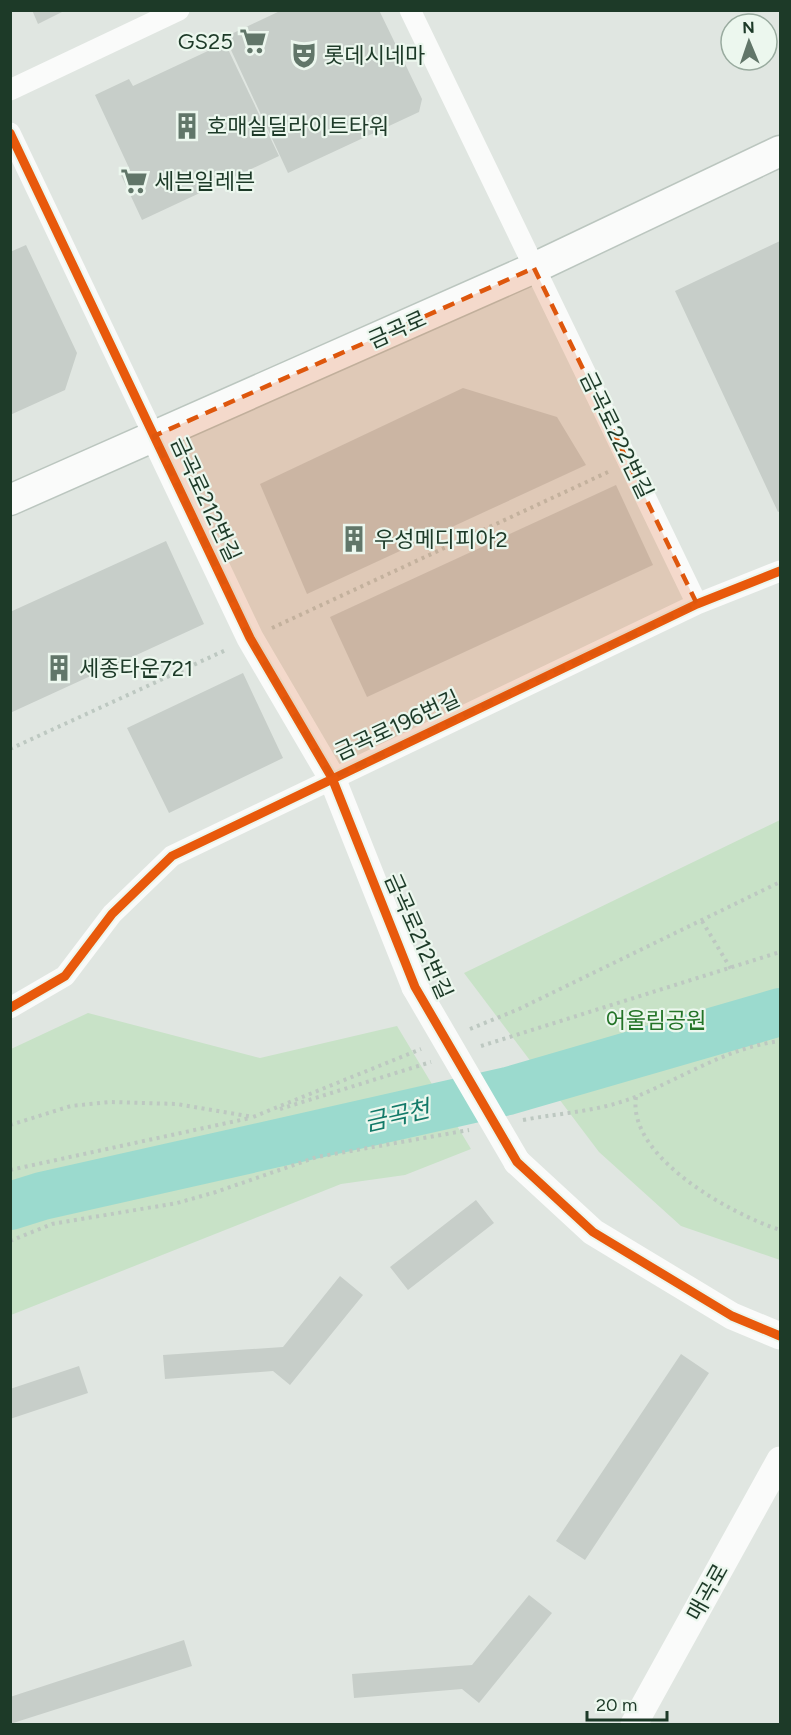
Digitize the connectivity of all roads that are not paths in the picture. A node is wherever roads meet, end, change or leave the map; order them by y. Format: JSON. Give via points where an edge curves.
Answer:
{"nodes":[{"id":1,"x":180,"y":10,"type":"edge"},
{"id":2,"x":411,"y":10,"type":"edge"},
{"id":3,"x":10,"y":90,"type":"edge"},
{"id":4,"x":10,"y":133,"type":"edge"},
{"id":5,"x":780,"y":151,"type":"edge"},
{"id":6,"x":534,"y":268,"type":"junction"},
{"id":7,"x":154,"y":436,"type":"junction"},
{"id":8,"x":10,"y":500,"type":"edge"},
{"id":9,"x":780,"y":571,"type":"edge"},
{"id":10,"x":697,"y":604,"type":"junction"},
{"id":11,"x":332,"y":778,"type":"junction"},
{"id":12,"x":10,"y":1008,"type":"edge"},
{"id":13,"x":780,"y":1336,"type":"edge"},
{"id":14,"x":780,"y":1460,"type":"edge"},
{"id":15,"x":642,"y":1722,"type":"edge"}],
"edges":[{"from":1,"to":3,"type":"street"},
{"from":2,"to":6,"type":"street","name":"금곡로222번길"},
{"from":4,"to":7,"type":"street"},
{"from":5,"to":6,"type":"main road","name":"금곡로"},
{"from":6,"to":7,"type":"main road","name":"금곡로"},
{"from":6,"to":10,"type":"street","name":"금곡로222번길","via":[[631,461]]},
{"from":7,"to":8,"type":"main road","name":"금곡로"},
{"from":7,"to":11,"type":"street","name":"금곡로212번길","via":[[250,638]]},
{"from":9,"to":10,"type":"street","name":"금곡로196번길"},
{"from":10,"to":11,"type":"street","name":"금곡로196번길"},
{"from":11,"to":12,"type":"street","name":"금곡로196번길","via":[[172,856],[112,914],[64,976]]},
{"from":11,"to":13,"type":"street","name":"금곡로212번길","bridge":true,"via":[[416,987],[517,1162],[593,1232],[732,1316]]},
{"from":14,"to":15,"type":"street","name":"매곡로"}]}
